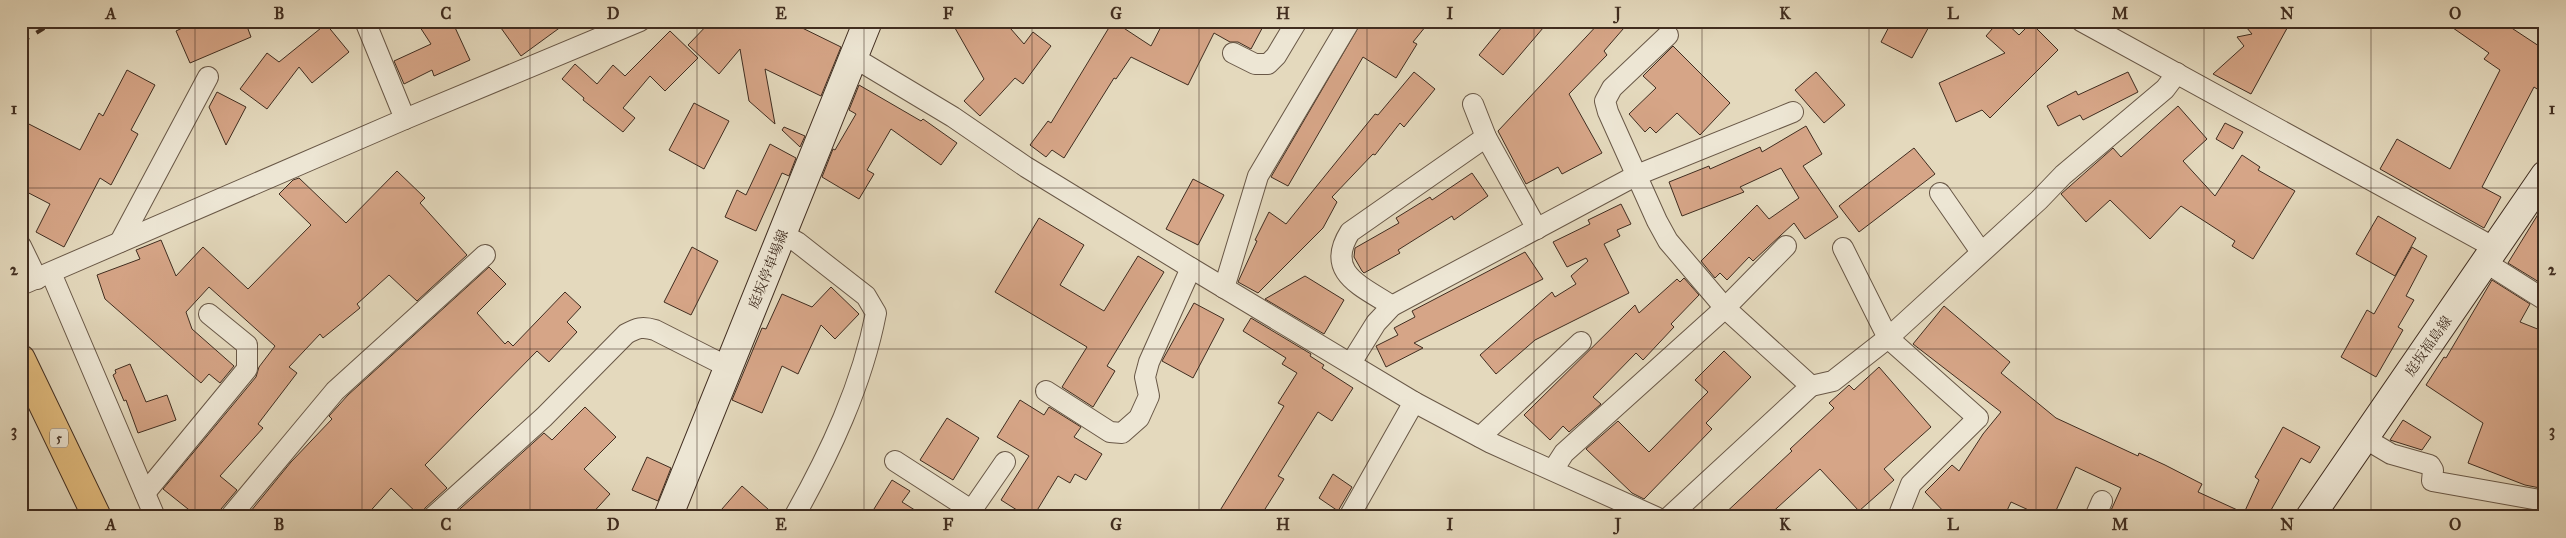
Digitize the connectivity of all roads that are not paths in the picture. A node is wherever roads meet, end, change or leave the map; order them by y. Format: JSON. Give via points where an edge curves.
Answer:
{"nodes":[{"id":1,"x":366,"y":21,"type":"edge"},
{"id":2,"x":640,"y":21,"type":"edge"},
{"id":3,"x":868,"y":21,"type":"edge"},
{"id":4,"x":1297,"y":21,"type":"edge"},
{"id":5,"x":1350,"y":21,"type":"edge"},
{"id":6,"x":2091,"y":24,"type":"edge"},
{"id":7,"x":1668,"y":36,"type":"dead end"},
{"id":8,"x":1233,"y":53,"type":"dead end"},
{"id":9,"x":854,"y":57,"type":"junction"},
{"id":10,"x":2177,"y":73,"type":"junction"},
{"id":11,"x":208,"y":78,"type":"dead end"},
{"id":12,"x":1473,"y":104,"type":"dead end"},
{"id":13,"x":1793,"y":112,"type":"dead end"},
{"id":14,"x":404,"y":119,"type":"junction"},
{"id":15,"x":1486,"y":137,"type":"junction"},
{"id":16,"x":1637,"y":175,"type":"junction"},
{"id":17,"x":2545,"y":175,"type":"edge"},
{"id":18,"x":1940,"y":193,"type":"dead end"},
{"id":19,"x":1537,"y":229,"type":"junction"},
{"id":20,"x":782,"y":234,"type":"junction"},
{"id":21,"x":120,"y":242,"type":"junction"},
{"id":22,"x":21,"y":246,"type":"edge"},
{"id":23,"x":1786,"y":246,"type":"dead end"},
{"id":24,"x":1843,"y":248,"type":"dead end"},
{"id":25,"x":1982,"y":252,"type":"junction"},
{"id":26,"x":485,"y":255,"type":"dead end"},
{"id":27,"x":2490,"y":255,"type":"junction"},
{"id":28,"x":1190,"y":268,"type":"junction"},
{"id":29,"x":36,"y":279,"type":"edge"},
{"id":30,"x":1224,"y":288,"type":"junction"},
{"id":31,"x":2545,"y":300,"type":"edge"},
{"id":32,"x":1392,"y":306,"type":"junction"},
{"id":33,"x":1725,"y":308,"type":"junction"},
{"id":34,"x":209,"y":314,"type":"dead end"},
{"id":35,"x":1888,"y":338,"type":"junction"},
{"id":36,"x":1581,"y":342,"type":"dead end"},
{"id":37,"x":21,"y":359,"type":"edge"},
{"id":38,"x":1351,"y":363,"type":"junction"},
{"id":39,"x":728,"y":367,"type":"junction"},
{"id":40,"x":1811,"y":386,"type":"junction"},
{"id":41,"x":1046,"y":391,"type":"dead end"},
{"id":42,"x":1414,"y":402,"type":"junction"},
{"id":43,"x":1480,"y":437,"type":"junction"},
{"id":44,"x":2364,"y":438,"type":"junction"},
{"id":45,"x":895,"y":461,"type":"dead end"},
{"id":46,"x":1005,"y":462,"type":"dead end"},
{"id":47,"x":1553,"y":470,"type":"junction"},
{"id":48,"x":145,"y":493,"type":"junction"},
{"id":49,"x":2545,"y":501,"type":"edge"},
{"id":50,"x":969,"y":513,"type":"edge"},
{"id":51,"x":98,"y":517,"type":"edge"},
{"id":52,"x":155,"y":517,"type":"edge"},
{"id":53,"x":230,"y":517,"type":"edge"},
{"id":54,"x":432,"y":517,"type":"edge"},
{"id":55,"x":668,"y":517,"type":"edge"},
{"id":56,"x":794,"y":517,"type":"edge"},
{"id":57,"x":1349,"y":517,"type":"edge"},
{"id":58,"x":1656,"y":517,"type":"edge"},
{"id":59,"x":1669,"y":517,"type":"edge"},
{"id":60,"x":1898,"y":517,"type":"edge"},
{"id":61,"x":2310,"y":517,"type":"edge"}],
"edges":[{"from":1,"to":14,"type":"street"},
{"from":2,"to":14,"type":"street"},
{"from":3,"to":9,"type":"main road","name":"庭坂停車場線"},
{"from":4,"to":8,"type":"street","via":[[1268,64],[1255,64]]},
{"from":5,"to":30,"type":"street","via":[[1258,176]]},
{"from":6,"to":10,"type":"street"},
{"from":7,"to":16,"type":"street","via":[[1612,88],[1605,101]]},
{"from":9,"to":20,"type":"main road","name":"庭坂停車場線"},
{"from":9,"to":28,"type":"street"},
{"from":10,"to":25,"type":"street","via":[[2165,89],[2063,175]]},
{"from":10,"to":27,"type":"street"},
{"from":11,"to":21,"type":"street"},
{"from":12,"to":15,"type":"street"},
{"from":13,"to":16,"type":"street"},
{"from":14,"to":21,"type":"street"},
{"from":15,"to":19,"type":"street"},
{"from":15,"to":32,"type":"street","via":[[1350,232],[1342,245],[1340,254],[1346,272]]},
{"from":16,"to":19,"type":"street"},
{"from":16,"to":33,"type":"street","via":[[1668,241]]},
{"from":17,"to":27,"type":"main road","name":"庭坂福島線"},
{"from":18,"to":25,"type":"street"},
{"from":19,"to":32,"type":"street"},
{"from":20,"to":39,"type":"main road","name":"庭坂停車場線"},
{"from":20,"to":56,"type":"street","via":[[866,296],[876,313],[866,355],[828,457]]},
{"from":21,"to":29,"type":"street"},
{"from":22,"to":29,"type":"street"},
{"from":23,"to":33,"type":"street"},
{"from":24,"to":35,"type":"street"},
{"from":25,"to":35,"type":"street"},
{"from":26,"to":53,"type":"street","via":[[335,391]]},
{"from":27,"to":31,"type":"street"},
{"from":27,"to":44,"type":"main road","name":"庭坂福島線"},
{"from":28,"to":30,"type":"street"},
{"from":28,"to":41,"type":"street","via":[[1149,362],[1145,377],[1149,396],[1139,418],[1122,433],[1110,432]]},
{"from":29,"to":48,"type":"street"},
{"from":30,"to":38,"type":"street"},
{"from":32,"to":38,"type":"street","via":[[1376,323]]},
{"from":33,"to":40,"type":"street"},
{"from":33,"to":47,"type":"street","via":[[1564,453]]},
{"from":34,"to":48,"type":"street","via":[[247,345],[246,369]]},
{"from":35,"to":40,"type":"street","via":[[1833,381]]},
{"from":35,"to":60,"type":"street","via":[[1978,418],[1911,484]]},
{"from":36,"to":43,"type":"street"},
{"from":37,"to":51,"type":"main road","number":"5"},
{"from":38,"to":42,"type":"street"},
{"from":39,"to":54,"type":"street","via":[[655,330],[643,326],[637,328],[626,334],[544,417]]},
{"from":39,"to":55,"type":"main road","name":"庭坂停車場線"},
{"from":40,"to":59,"type":"street"},
{"from":42,"to":43,"type":"street"},
{"from":42,"to":57,"type":"street"},
{"from":43,"to":47,"type":"street"},
{"from":44,"to":49,"type":"street","via":[[2391,454],[2430,465],[2432,481]]},
{"from":44,"to":61,"type":"main road","name":"庭坂福島線"},
{"from":45,"to":50,"type":"street"},
{"from":46,"to":50,"type":"street"},
{"from":47,"to":58,"type":"street"},
{"from":48,"to":52,"type":"street"}]}
